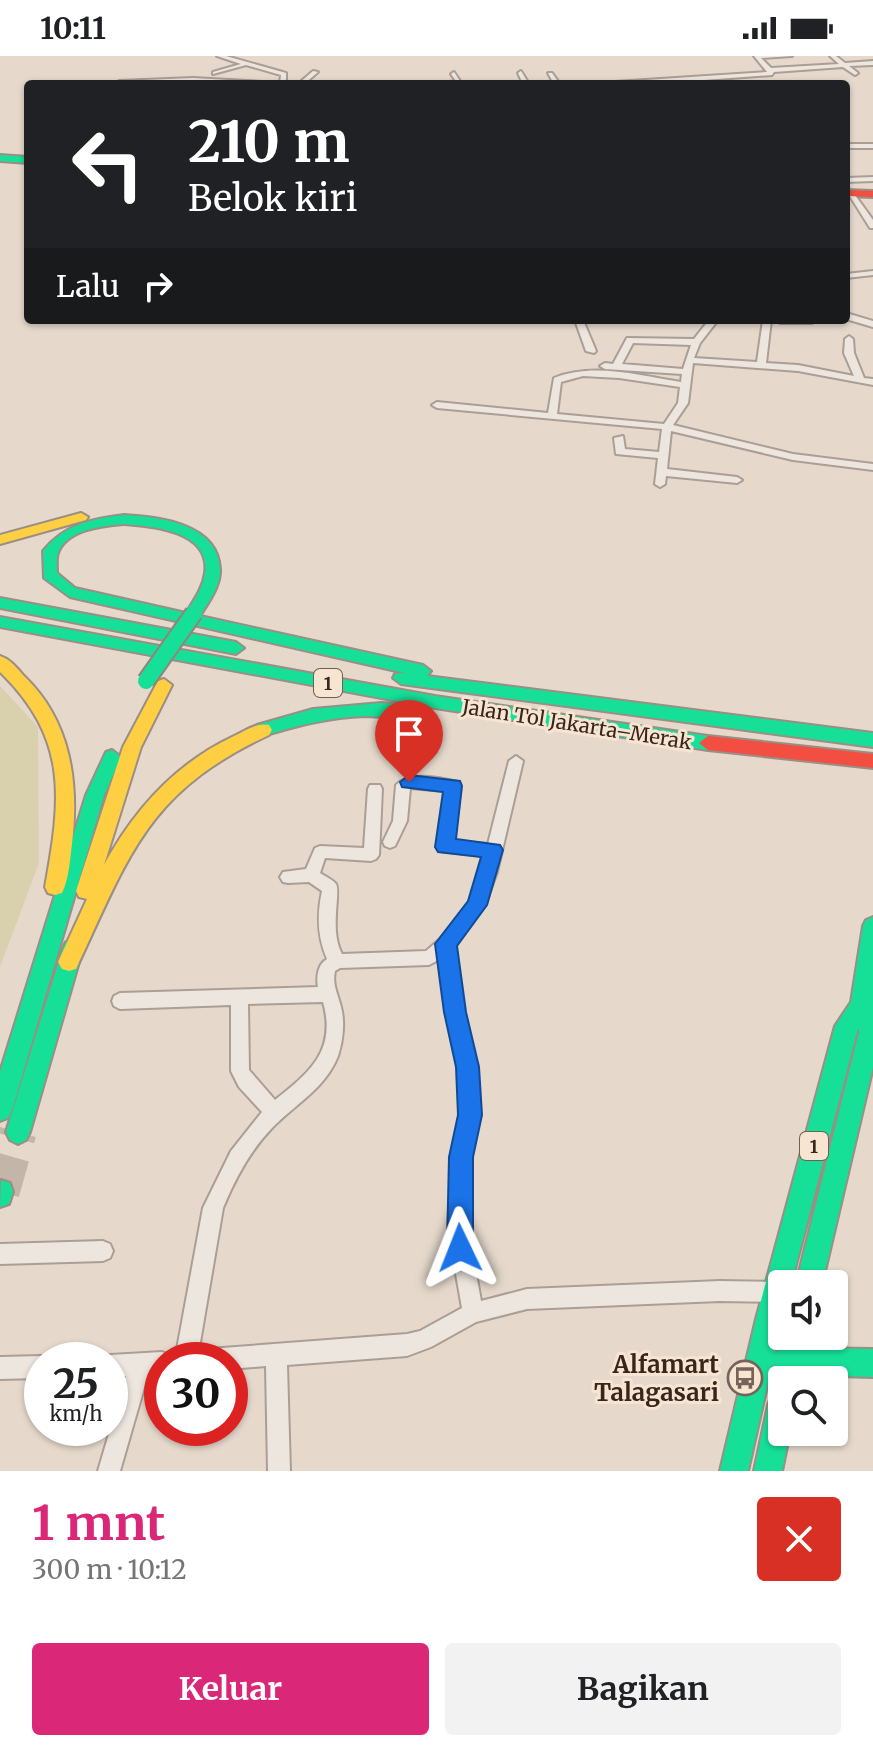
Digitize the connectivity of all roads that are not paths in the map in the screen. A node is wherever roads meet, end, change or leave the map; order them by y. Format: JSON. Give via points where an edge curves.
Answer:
{"nodes":[{"id":1,"x":220,"y":56,"type":"edge"},
{"id":2,"x":774,"y":56,"type":"edge"},
{"id":3,"x":789,"y":56,"type":"edge"},
{"id":4,"x":833,"y":56,"type":"edge"},
{"id":5,"x":861,"y":63,"type":"junction"},
{"id":6,"x":873,"y":63,"type":"edge"},
{"id":7,"x":244,"y":65,"type":"junction"},
{"id":8,"x":844,"y":65,"type":"junction"},
{"id":9,"x":771,"y":70,"type":"junction"},
{"id":10,"x":315,"y":72,"type":"dead end"},
{"id":11,"x":873,"y":72,"type":"edge"},
{"id":12,"x":215,"y":73,"type":"dead end"},
{"id":13,"x":521,"y":73,"type":"dead end"},
{"id":14,"x":855,"y":73,"type":"dead end"},
{"id":15,"x":454,"y":74,"type":"dead end"},
{"id":16,"x":550,"y":74,"type":"dead end"},
{"id":17,"x":282,"y":80,"type":"edge"},
{"id":18,"x":306,"y":80,"type":"edge"},
{"id":19,"x":461,"y":80,"type":"edge"},
{"id":20,"x":524,"y":80,"type":"edge"},
{"id":21,"x":554,"y":80,"type":"edge"},
{"id":22,"x":711,"y":80,"type":"edge"},
{"id":23,"x":850,"y":146,"type":"edge"},
{"id":24,"x":873,"y":146,"type":"edge"},
{"id":25,"x":0,"y":156,"type":"edge"},
{"id":26,"x":24,"y":158,"type":"edge"},
{"id":27,"x":873,"y":179,"type":"edge"},
{"id":28,"x":855,"y":191,"type":"edge"},
{"id":29,"x":873,"y":226,"type":"edge"},
{"id":30,"x":873,"y":273,"type":"edge"},
{"id":31,"x":850,"y":276,"type":"edge"},
{"id":32,"x":850,"y":317,"type":"edge"},
{"id":33,"x":580,"y":324,"type":"edge"},
{"id":34,"x":711,"y":324,"type":"edge"},
{"id":35,"x":766,"y":324,"type":"edge"},
{"id":36,"x":873,"y":324,"type":"edge"},
{"id":37,"x":849,"y":339,"type":"dead end"},
{"id":38,"x":696,"y":342,"type":"junction"},
{"id":39,"x":588,"y":358,"type":"junction"},
{"id":40,"x":689,"y":360,"type":"junction"},
{"id":41,"x":571,"y":365,"type":"dead end"},
{"id":42,"x":761,"y":365,"type":"junction"},
{"id":43,"x":616,"y":367,"type":"junction"},
{"id":44,"x":688,"y":372,"type":"junction"},
{"id":45,"x":861,"y":381,"type":"junction"},
{"id":46,"x":873,"y":382,"type":"edge"},
{"id":47,"x":686,"y":385,"type":"junction"},
{"id":48,"x":437,"y":405,"type":"dead end"},
{"id":49,"x":552,"y":416,"type":"junction"},
{"id":50,"x":667,"y":427,"type":"junction"},
{"id":51,"x":619,"y":438,"type":"dead end"},
{"id":52,"x":663,"y":455,"type":"junction"},
{"id":53,"x":873,"y":467,"type":"edge"},
{"id":54,"x":661,"y":472,"type":"junction"},
{"id":55,"x":737,"y":480,"type":"dead end"},
{"id":56,"x":660,"y":484,"type":"dead end"},
{"id":57,"x":0,"y":540,"type":"edge"},
{"id":58,"x":0,"y":603,"type":"edge"},
{"id":59,"x":201,"y":615,"type":"junction"},
{"id":60,"x":0,"y":622,"type":"edge"},
{"id":61,"x":0,"y":662,"type":"edge"},
{"id":62,"x":155,"y":683,"type":"junction"},
{"id":63,"x":539,"y":698,"type":"junction"},
{"id":64,"x":656,"y":737,"type":"junction"},
{"id":65,"x":873,"y":740,"type":"edge"},
{"id":66,"x":516,"y":761,"type":"dead end"},
{"id":67,"x":873,"y":761,"type":"edge"},
{"id":68,"x":375,"y":789,"type":"dead end"},
{"id":69,"x":372,"y":839,"type":"junction"},
{"id":70,"x":493,"y":850,"type":"junction"},
{"id":71,"x":312,"y":875,"type":"junction"},
{"id":72,"x":288,"y":877,"type":"dead end"},
{"id":73,"x":873,"y":926,"type":"edge"},
{"id":74,"x":446,"y":944,"type":"junction"},
{"id":75,"x":338,"y":961,"type":"junction"},
{"id":76,"x":69,"y":962,"type":"junction"},
{"id":77,"x":40,"y":969,"type":"junction"},
{"id":78,"x":326,"y":994,"type":"junction"},
{"id":79,"x":239,"y":997,"type":"junction"},
{"id":80,"x":120,"y":1001,"type":"dead end"},
{"id":81,"x":861,"y":1005,"type":"junction"},
{"id":82,"x":0,"y":1110,"type":"edge"},
{"id":83,"x":274,"y":1112,"type":"junction"},
{"id":84,"x":18,"y":1132,"type":"tunnel mouth"},
{"id":85,"x":103,"y":1251,"type":"dead end"},
{"id":86,"x":0,"y":1254,"type":"edge"},
{"id":87,"x":782,"y":1270,"type":"edge"},
{"id":88,"x":812,"y":1270,"type":"edge"},
{"id":89,"x":768,"y":1292,"type":"edge"},
{"id":90,"x":473,"y":1313,"type":"junction"},
{"id":91,"x":768,"y":1327,"type":"edge"},
{"id":92,"x":189,"y":1342,"type":"edge"},
{"id":93,"x":762,"y":1353,"type":"junction"},
{"id":94,"x":276,"y":1356,"type":"junction"},
{"id":95,"x":248,"y":1358,"type":"edge"},
{"id":96,"x":873,"y":1363,"type":"edge"},
{"id":97,"x":780,"y":1366,"type":"edge"},
{"id":98,"x":845,"y":1366,"type":"edge"},
{"id":99,"x":24,"y":1367,"type":"edge"},
{"id":100,"x":0,"y":1368,"type":"edge"},
{"id":101,"x":144,"y":1382,"type":"edge"},
{"id":102,"x":773,"y":1446,"type":"edge"},
{"id":103,"x":109,"y":1471,"type":"edge"},
{"id":104,"x":279,"y":1471,"type":"edge"},
{"id":105,"x":734,"y":1471,"type":"edge"},
{"id":106,"x":768,"y":1471,"type":"edge"}],
"edges":[{"from":1,"to":7,"type":"street"},
{"from":2,"to":3,"type":"street"},
{"from":2,"to":9,"type":"street","via":[[756,57]]},
{"from":4,"to":8,"type":"street"},
{"from":5,"to":6,"type":"street"},
{"from":5,"to":8,"type":"street"},
{"from":5,"to":11,"type":"street"},
{"from":7,"to":12,"type":"street"},
{"from":7,"to":17,"type":"street","via":[[284,74]]},
{"from":8,"to":9,"type":"street"},
{"from":8,"to":14,"type":"street"},
{"from":9,"to":22,"type":"street"},
{"from":10,"to":18,"type":"street"},
{"from":13,"to":20,"type":"street"},
{"from":15,"to":19,"type":"street"},
{"from":16,"to":21,"type":"street"},
{"from":23,"to":24,"type":"street"},
{"from":25,"to":26,"type":"main road"},
{"from":27,"to":28,"type":"street"},
{"from":28,"to":29,"type":"street"},
{"from":30,"to":31,"type":"street"},
{"from":32,"to":36,"type":"street"},
{"from":33,"to":39,"type":"street"},
{"from":34,"to":38,"type":"street"},
{"from":35,"to":42,"type":"street"},
{"from":37,"to":45,"type":"street"},
{"from":38,"to":40,"type":"street"},
{"from":38,"to":43,"type":"street","via":[[630,340]]},
{"from":39,"to":41,"type":"street"},
{"from":39,"to":43,"type":"street"},
{"from":40,"to":42,"type":"street"},
{"from":40,"to":44,"type":"street"},
{"from":42,"to":45,"type":"street"},
{"from":43,"to":44,"type":"street"},
{"from":44,"to":47,"type":"street"},
{"from":45,"to":46,"type":"street"},
{"from":47,"to":49,"type":"street","via":[[568,375],[557,380]]},
{"from":47,"to":50,"type":"street","via":[[683,403]]},
{"from":48,"to":49,"type":"street"},
{"from":49,"to":50,"type":"street"},
{"from":50,"to":52,"type":"street"},
{"from":50,"to":53,"type":"street","via":[[793,457]]},
{"from":51,"to":52,"type":"street","via":[[620,452]]},
{"from":52,"to":54,"type":"street"},
{"from":54,"to":55,"type":"street"},
{"from":54,"to":56,"type":"street"},
{"from":57,"to":59,"type":"main road","via":[[113,511],[180,519],[207,535],[223,563],[219,590]]},
{"from":58,"to":63,"type":"main road","name":"Jalan Tol Jakarta–Merak","number":"1","via":[[410,680]]},
{"from":59,"to":62,"type":"main road","bridge":true},
{"from":59,"to":63,"type":"main road","via":[[213,564],[209,550],[198,537],[170,524],[109,520],[86,525],[64,535],[50,551],[46,566],[51,580],[70,592]]},
{"from":60,"to":64,"type":"main road","name":"Jalan Tol Jakarta–Merak","number":"1","via":[[397,696]]},
{"from":61,"to":77,"type":"main road","via":[[44,708],[61,749],[65,795]]},
{"from":62,"to":76,"type":"main road","via":[[116,792]]},
{"from":62,"to":77,"type":"main road","via":[[95,795]]},
{"from":63,"to":65,"type":"main road","name":"Jalan Tol Jakarta–Merak","number":"1"},
{"from":64,"to":67,"type":"main road","name":"Jalan Tol Jakarta–Merak","number":"1"},
{"from":64,"to":76,"type":"main road","via":[[372,708],[314,715],[246,736],[195,766],[130,833]]},
{"from":66,"to":70,"type":"street"},
{"from":68,"to":69,"type":"street"},
{"from":69,"to":70,"type":"street","via":[[397,843],[403,785],[409,782],[453,786],[445,847]]},
{"from":69,"to":71,"type":"street","via":[[369,857],[320,852]]},
{"from":70,"to":74,"type":"street","via":[[477,905]]},
{"from":71,"to":72,"type":"street"},
{"from":71,"to":75,"type":"street","via":[[330,888],[330,946]]},
{"from":73,"to":81,"type":"main road","number":"1"},
{"from":74,"to":75,"type":"street","via":[[429,958]]},
{"from":74,"to":90,"type":"street","via":[[468,1067],[470,1115],[461,1157],[458,1229]]},
{"from":75,"to":78,"type":"street","via":[[325,973]]},
{"from":76,"to":84,"type":"main road"},
{"from":77,"to":82,"type":"main road"},
{"from":78,"to":79,"type":"street"},
{"from":78,"to":83,"type":"street","via":[[335,1017],[326,1063]]},
{"from":79,"to":80,"type":"street"},
{"from":79,"to":83,"type":"street","via":[[240,1071]]},
{"from":81,"to":87,"type":"main road","number":"1","via":[[846,1026]]},
{"from":81,"to":88,"type":"main road","number":"1","via":[[870,1032]]},
{"from":83,"to":92,"type":"street","via":[[242,1151],[213,1208]]},
{"from":85,"to":86,"type":"street"},
{"from":89,"to":90,"type":"street","via":[[550,1297]]},
{"from":90,"to":94,"type":"street","via":[[407,1345]]},
{"from":91,"to":93,"type":"main road","number":"1"},
{"from":93,"to":97,"type":"main road"},
{"from":93,"to":105,"type":"main road","number":"1"},
{"from":94,"to":95,"type":"street"},
{"from":94,"to":104,"type":"street"},
{"from":96,"to":98,"type":"main road"},
{"from":99,"to":100,"type":"street"},
{"from":101,"to":103,"type":"street"},
{"from":102,"to":106,"type":"main road"}]}
